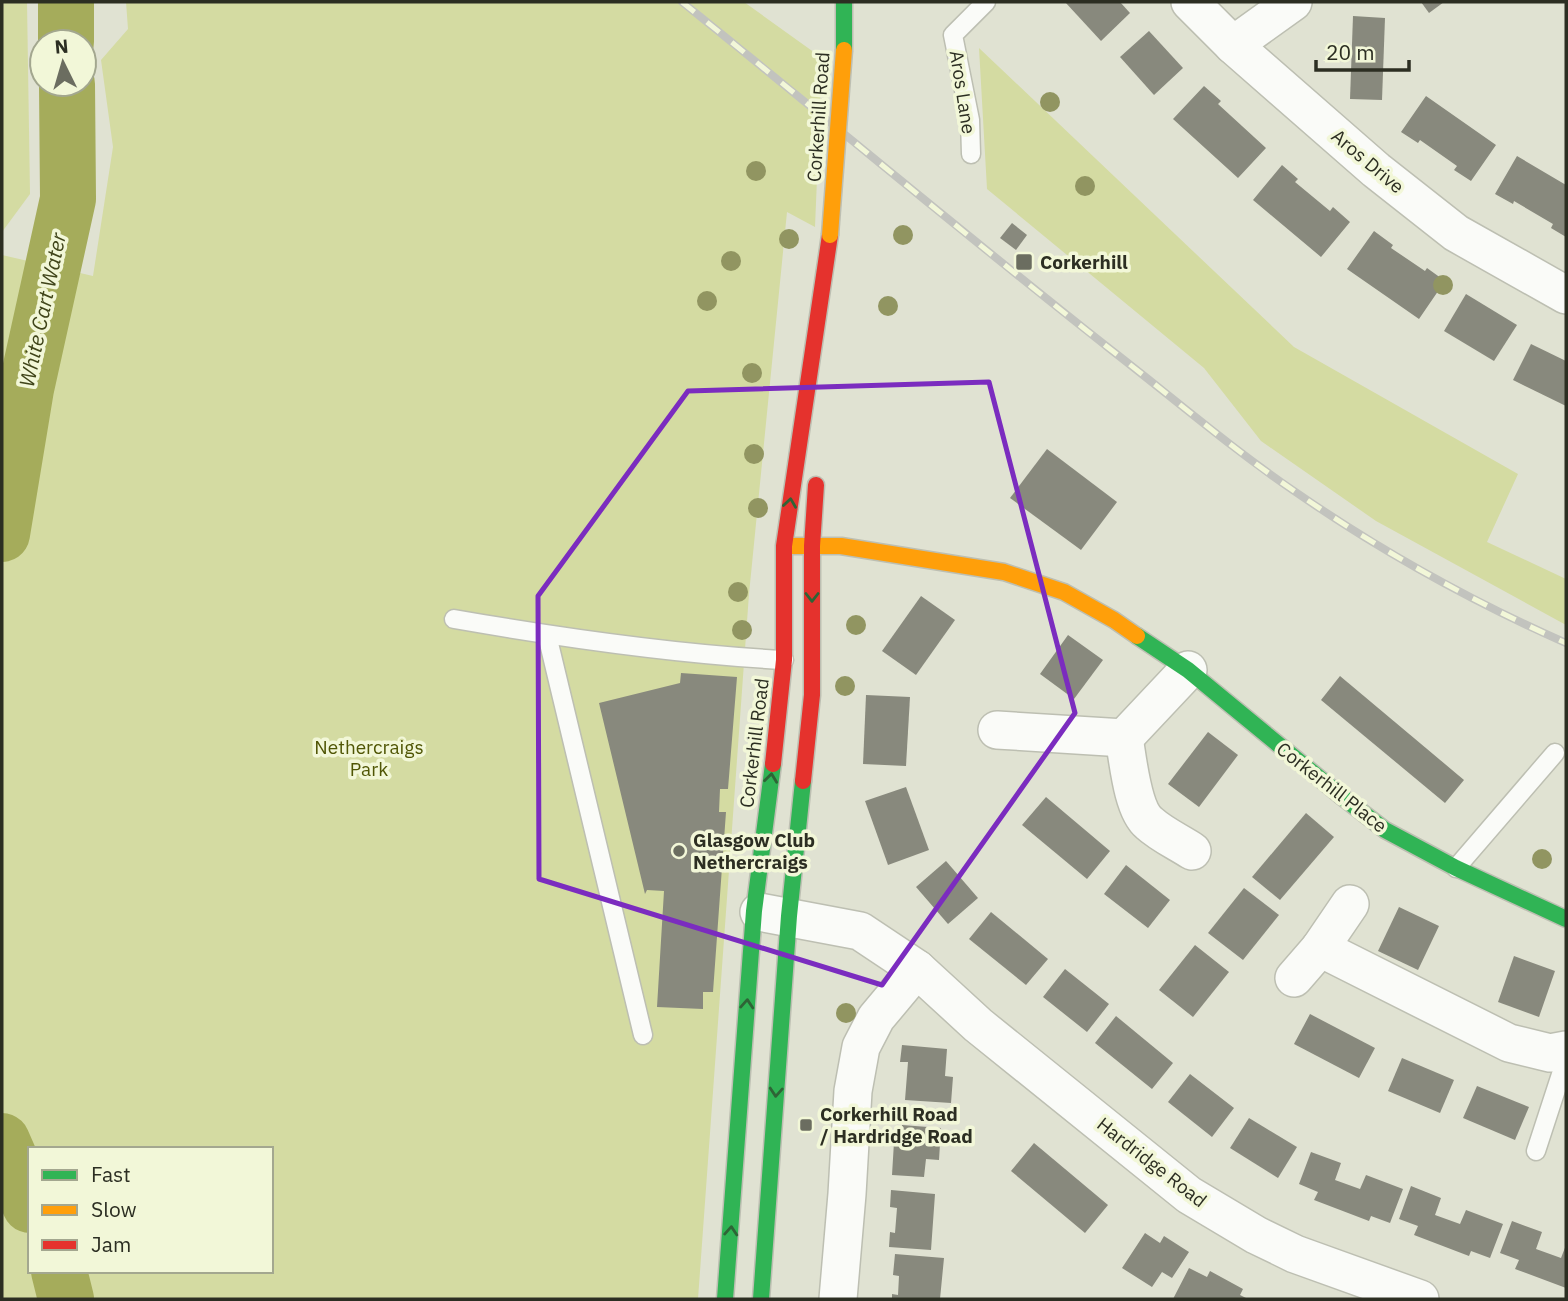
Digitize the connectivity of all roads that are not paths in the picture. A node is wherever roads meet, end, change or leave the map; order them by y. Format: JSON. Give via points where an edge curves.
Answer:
{"nodes":[{"id":1,"x":844,"y":2,"type":"edge"},
{"id":2,"x":986,"y":2,"type":"edge"},
{"id":3,"x":1190,"y":2,"type":"edge"},
{"id":4,"x":1293,"y":2,"type":"edge"},
{"id":5,"x":1233,"y":45,"type":"junction"},
{"id":6,"x":971,"y":154,"type":"dead end"},
{"id":7,"x":830,"y":235,"type":"junction"},
{"id":8,"x":1566,"y":295,"type":"edge"},
{"id":9,"x":820,"y":411,"type":"dead end"},
{"id":10,"x":817,"y":465,"type":"dead end"},
{"id":11,"x":784,"y":546,"type":"junction"},
{"id":12,"x":812,"y":546,"type":"junction"},
{"id":13,"x":454,"y":619,"type":"dead end"},
{"id":14,"x":547,"y":635,"type":"junction"},
{"id":15,"x":784,"y":660,"type":"junction"},
{"id":16,"x":1188,"y":670,"type":"junction"},
{"id":17,"x":997,"y":730,"type":"dead end"},
{"id":18,"x":1124,"y":738,"type":"junction"},
{"id":19,"x":1555,"y":753,"type":"dead end"},
{"id":20,"x":1192,"y":851,"type":"dead end"},
{"id":21,"x":1455,"y":868,"type":"junction"},
{"id":22,"x":1350,"y":904,"type":"dead end"},
{"id":23,"x":772,"y":914,"type":"junction"},
{"id":24,"x":1566,"y":919,"type":"edge"},
{"id":25,"x":1320,"y":948,"type":"junction"},
{"id":26,"x":917,"y":969,"type":"junction"},
{"id":27,"x":1294,"y":978,"type":"dead end"},
{"id":28,"x":643,"y":1035,"type":"dead end"},
{"id":29,"x":1566,"y":1049,"type":"edge"},
{"id":30,"x":1566,"y":1059,"type":"edge"},
{"id":31,"x":1536,"y":1151,"type":"dead end"},
{"id":32,"x":725,"y":1299,"type":"edge"},
{"id":33,"x":761,"y":1299,"type":"edge"},
{"id":34,"x":838,"y":1299,"type":"edge"},
{"id":35,"x":1420,"y":1299,"type":"edge"}],
"edges":[{"from":1,"to":7,"type":"street","name":"Corkerhill Road","bridge":true},
{"from":2,"to":6,"type":"lane","name":"Aros Lane","via":[[953,36],[970,120]]},
{"from":3,"to":5,"type":"street","name":"Aros Drive"},
{"from":4,"to":5,"type":"street"},
{"from":5,"to":8,"type":"street","name":"Aros Drive","via":[[1456,233]]},
{"from":7,"to":9,"type":"street","name":"Corkerhill Road"},
{"from":11,"to":7,"type":"street","name":"Corkerhill Road","one_way":true},
{"from":10,"to":12,"type":"street","name":"Corkerhill Road"},
{"from":11,"to":12,"type":"street","name":"Corkerhill Place"},
{"from":11,"to":15,"type":"street","name":"Corkerhill Road"},
{"from":12,"to":16,"type":"street","name":"Corkerhill Place","via":[[841,546],[1004,572],[1064,592]]},
{"from":12,"to":23,"type":"street","name":"Corkerhill Road","one_way":true,"via":[[813,695]]},
{"from":13,"to":14,"type":"lane"},
{"from":14,"to":15,"type":"lane"},
{"from":14,"to":28,"type":"lane"},
{"from":23,"to":15,"type":"street","name":"Corkerhill Road","one_way":true,"via":[[776,738]]},
{"from":16,"to":18,"type":"street"},
{"from":16,"to":21,"type":"street","name":"Corkerhill Place","via":[[1385,830]]},
{"from":17,"to":18,"type":"street"},
{"from":18,"to":20,"type":"street","via":[[1140,813]]},
{"from":19,"to":21,"type":"lane"},
{"from":21,"to":24,"type":"street","name":"Corkerhill Place"},
{"from":22,"to":25,"type":"street"},
{"from":23,"to":26,"type":"street","name":"Hardridge Road","via":[[860,931]]},
{"from":32,"to":23,"type":"street","name":"Corkerhill Road","one_way":true},
{"from":23,"to":33,"type":"street","name":"Corkerhill Road","one_way":true},
{"from":25,"to":27,"type":"street"},
{"from":25,"to":29,"type":"street","via":[[1509,1043],[1549,1052]]},
{"from":26,"to":34,"type":"street","via":[[876,1018],[861,1048],[853,1091]]},
{"from":26,"to":35,"type":"street","name":"Hardridge Road","via":[[978,1025],[1189,1195],[1295,1254]]},
{"from":30,"to":31,"type":"lane"}]}
